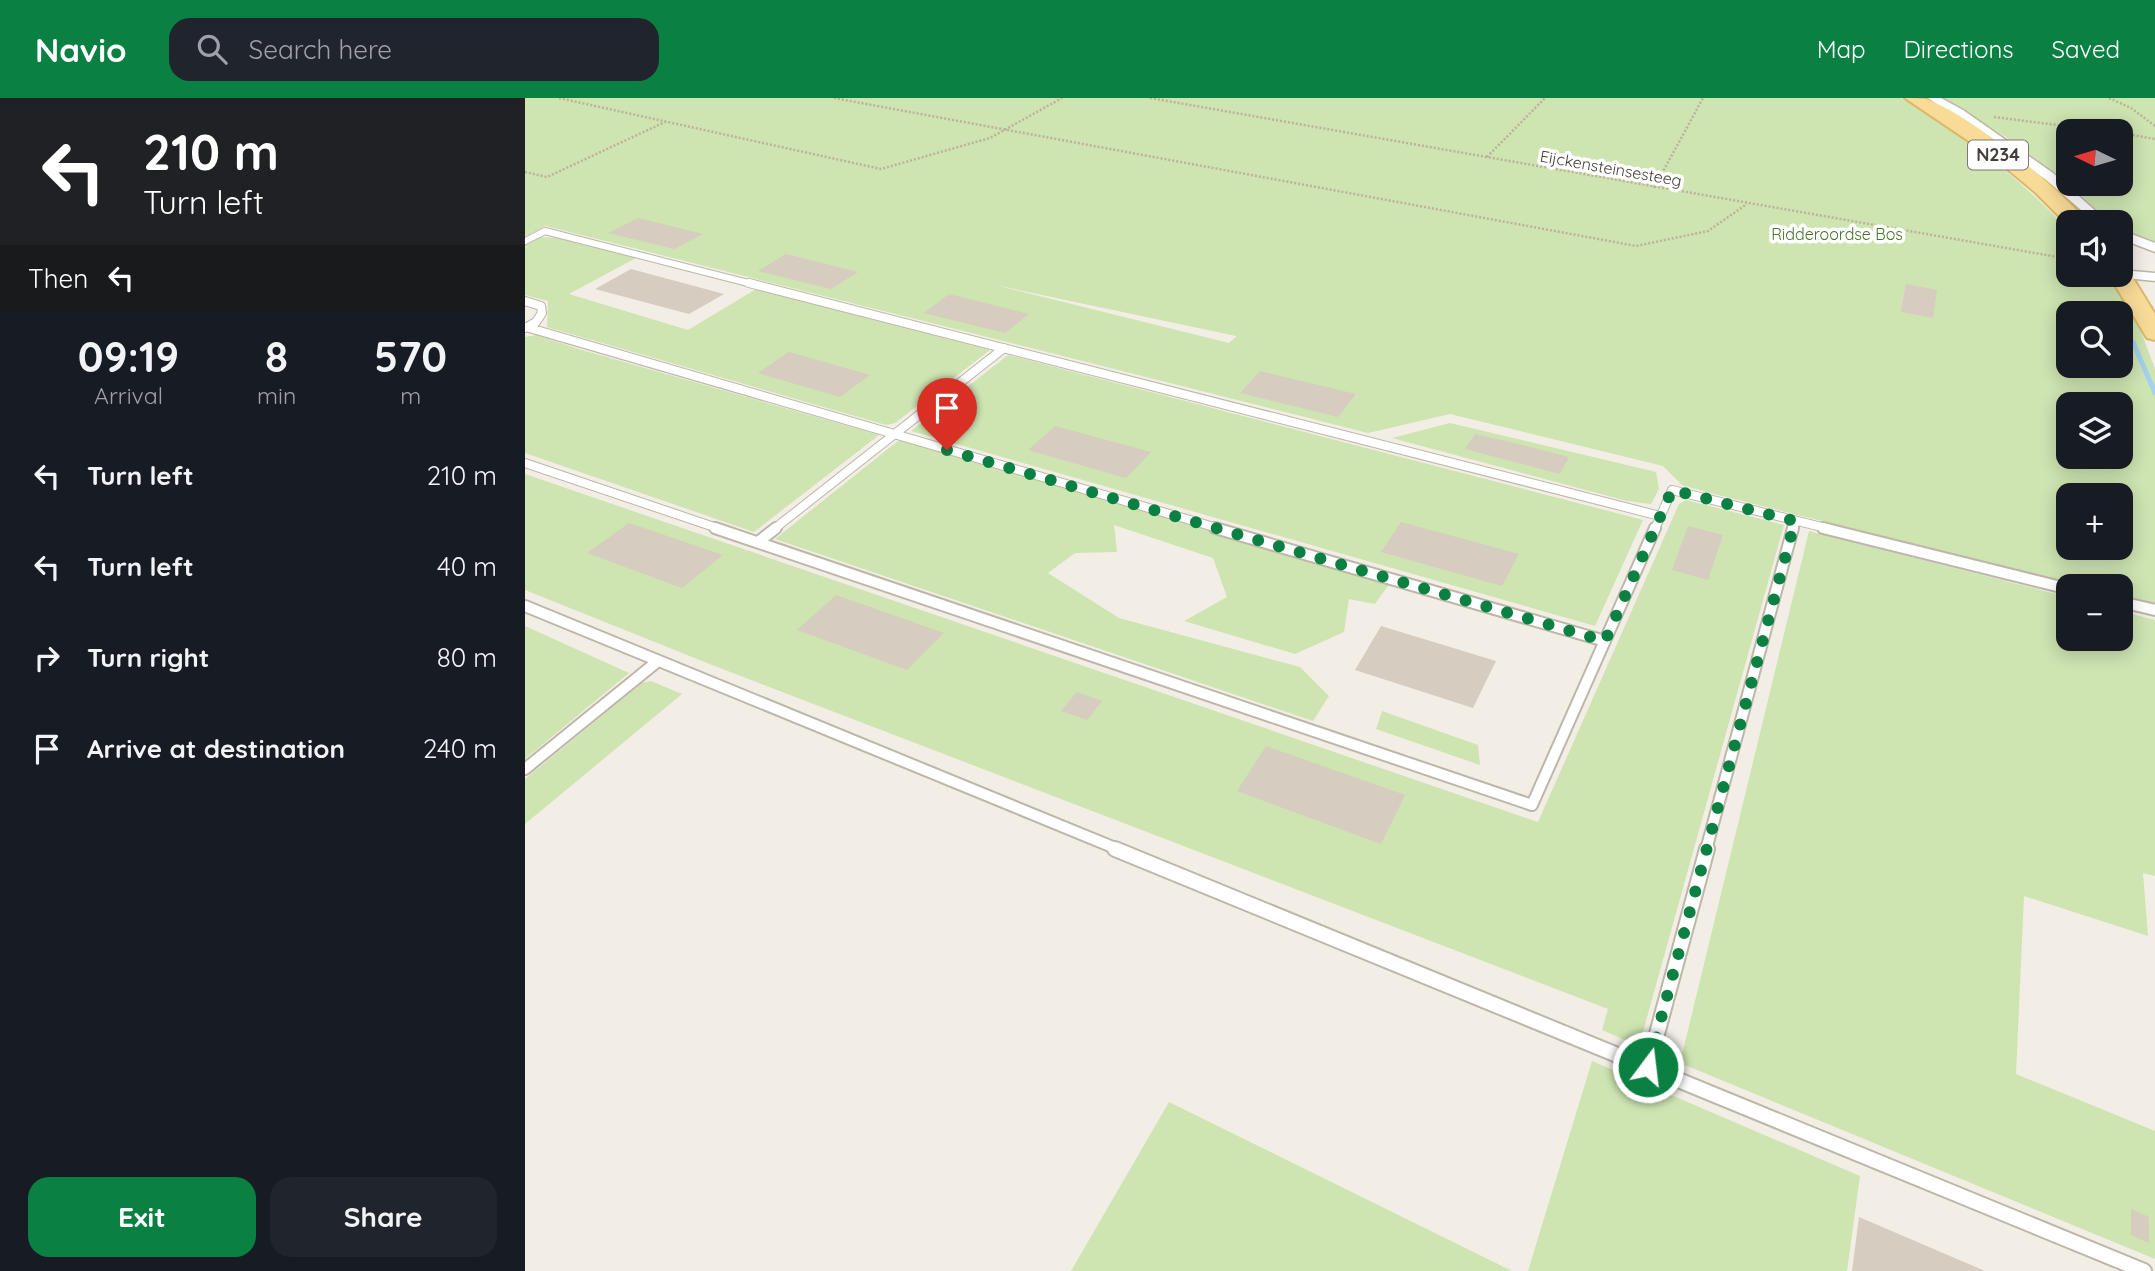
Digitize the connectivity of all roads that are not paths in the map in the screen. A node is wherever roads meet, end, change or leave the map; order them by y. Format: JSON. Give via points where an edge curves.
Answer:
{"nodes":[{"id":1,"x":1913,"y":98,"type":"edge"},
{"id":2,"x":1933,"y":98,"type":"edge"},
{"id":3,"x":2063,"y":210,"type":"edge"},
{"id":4,"x":2088,"y":210,"type":"edge"},
{"id":5,"x":2133,"y":239,"type":"edge"},
{"id":6,"x":525,"y":241,"type":"edge"},
{"id":7,"x":2155,"y":248,"type":"edge"},
{"id":8,"x":2133,"y":275,"type":"edge"},
{"id":9,"x":2155,"y":277,"type":"edge"},
{"id":10,"x":2128,"y":287,"type":"edge"},
{"id":11,"x":525,"y":301,"type":"edge"},
{"id":12,"x":526,"y":328,"type":"edge"},
{"id":13,"x":2155,"y":333,"type":"edge"},
{"id":14,"x":1004,"y":348,"type":"junction"},
{"id":15,"x":895,"y":434,"type":"junction"},
{"id":16,"x":525,"y":463,"type":"edge"},
{"id":17,"x":1660,"y":516,"type":"junction"},
{"id":18,"x":1795,"y":521,"type":"junction"},
{"id":19,"x":758,"y":542,"type":"junction"},
{"id":20,"x":2056,"y":586,"type":"edge"},
{"id":21,"x":2133,"y":605,"type":"edge"},
{"id":22,"x":525,"y":606,"type":"edge"},
{"id":23,"x":2155,"y":610,"type":"edge"},
{"id":24,"x":1605,"y":641,"type":"junction"},
{"id":25,"x":658,"y":661,"type":"junction"},
{"id":26,"x":525,"y":769,"type":"edge"},
{"id":27,"x":1648,"y":1067,"type":"junction"},
{"id":28,"x":2144,"y":1271,"type":"edge"}],
"edges":[{"from":1,"to":3,"type":"main road","number":"N234","via":[[2024,174]]},
{"from":2,"to":4,"type":"street","via":[[2049,176]]},
{"from":5,"to":7,"type":"street"},
{"from":6,"to":14,"type":"lane","via":[[545,231]]},
{"from":8,"to":9,"type":"street"},
{"from":10,"to":13,"type":"main road"},
{"from":11,"to":12,"type":"lane","via":[[541,306],[542,313]]},
{"from":12,"to":15,"type":"lane"},
{"from":14,"to":15,"type":"lane"},
{"from":14,"to":17,"type":"lane"},
{"from":15,"to":19,"type":"lane"},
{"from":15,"to":24,"type":"lane"},
{"from":16,"to":19,"type":"lane"},
{"from":17,"to":18,"type":"lane","via":[[1672,490]]},
{"from":17,"to":24,"type":"lane"},
{"from":18,"to":20,"type":"lane"},
{"from":18,"to":27,"type":"lane"},
{"from":19,"to":24,"type":"lane","via":[[1532,804]]},
{"from":21,"to":23,"type":"lane"},
{"from":22,"to":25,"type":"lane"},
{"from":25,"to":26,"type":"lane"},
{"from":25,"to":27,"type":"lane"},
{"from":27,"to":28,"type":"lane"}]}
